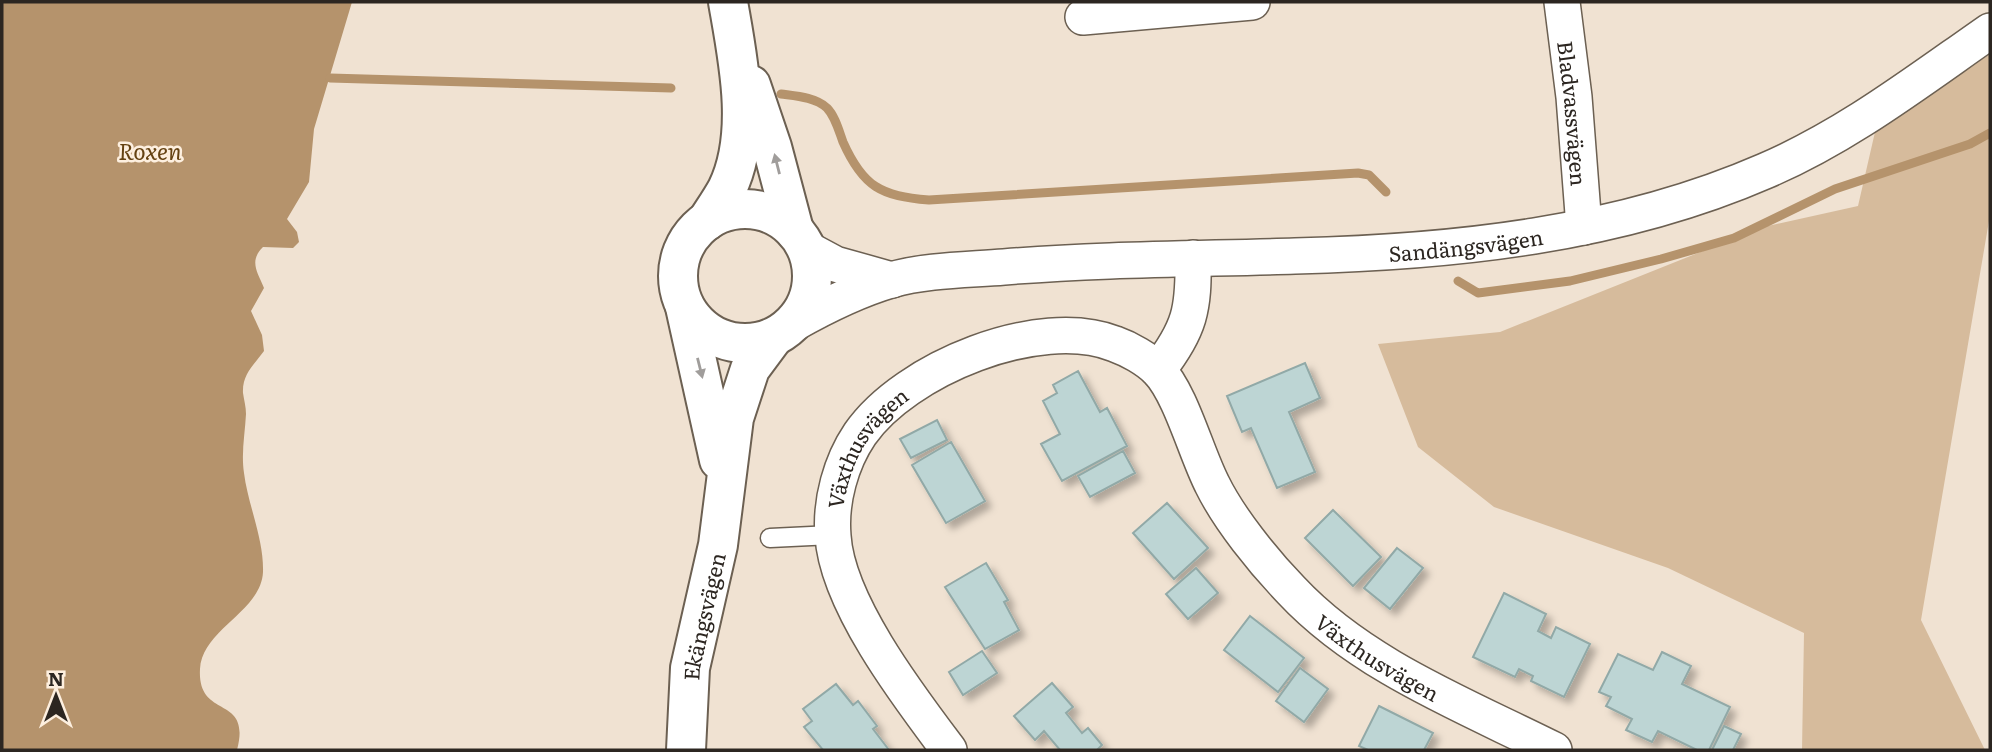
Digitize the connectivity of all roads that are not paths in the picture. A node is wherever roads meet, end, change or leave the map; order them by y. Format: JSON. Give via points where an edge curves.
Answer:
{"nodes":[{"id":1,"x":1252,"y":2,"type":"edge"},
{"id":2,"x":1562,"y":2,"type":"edge"},
{"id":3,"x":1083,"y":17,"type":"dead end"},
{"id":4,"x":731,"y":19,"type":"edge"},
{"id":5,"x":1990,"y":31,"type":"edge"},
{"id":6,"x":707,"y":221,"type":"junction"},
{"id":7,"x":1584,"y":227,"type":"junction"},
{"id":8,"x":800,"y":239,"type":"junction"},
{"id":9,"x":1193,"y":258,"type":"junction"},
{"id":10,"x":892,"y":280,"type":"junction"},
{"id":11,"x":684,"y":302,"type":"junction"},
{"id":12,"x":783,"y":331,"type":"junction"},
{"id":13,"x":1158,"y":370,"type":"junction"},
{"id":14,"x":723,"y":485,"type":"junction"},
{"id":15,"x":832,"y":535,"type":"junction"},
{"id":16,"x":771,"y":538,"type":"dead end"},
{"id":17,"x":686,"y":750,"type":"edge"},
{"id":18,"x":949,"y":750,"type":"edge"},
{"id":19,"x":1554,"y":750,"type":"edge"}],
"edges":[{"from":1,"to":3,"type":"street"},
{"from":2,"to":7,"type":"street","name":"Bladvassvägen"},
{"from":4,"to":6,"type":"street","via":[[741,120],[739,146],[728,187]]},
{"from":8,"to":4,"type":"street","one_way":true},
{"from":5,"to":7,"type":"street","name":"Sandängsvägen","via":[[1897,97],[1766,171],[1660,209]]},
{"from":6,"to":8,"type":"street","via":[[728,211],[751,209],[774,216]]},
{"from":6,"to":11,"type":"street","via":[[690,240],[680,264]]},
{"from":7,"to":9,"type":"street","name":"Sandängsvägen","via":[[1384,253]]},
{"from":8,"to":10,"type":"street","name":"Sandängsvägen","via":[[835,264]]},
{"from":8,"to":12,"type":"street","via":[[813,275],[811,289],[807,302]]},
{"from":9,"to":10,"type":"street","name":"Sandängsvägen","via":[[1013,266]]},
{"from":9,"to":13,"type":"street","via":[[1194,300],[1185,333]]},
{"from":10,"to":12,"type":"street","name":"Sandängsvägen","via":[[827,305]]},
{"from":11,"to":12,"type":"street","via":[[698,324],[720,338],[746,343]]},
{"from":11,"to":14,"type":"street","name":"Ekängsvägen","one_way":true},
{"from":12,"to":14,"type":"street","name":"Ekängsvägen","via":[[750,369],[742,388]]},
{"from":13,"to":15,"type":"street","name":"Växthusvägen","via":[[1116,344],[1074,335],[1023,340],[956,362],[903,393],[861,433],[841,473]]},
{"from":13,"to":19,"type":"street","name":"Växthusvägen","via":[[1224,506],[1290,589],[1377,660]]},
{"from":14,"to":17,"type":"street","name":"Ekängsvägen","via":[[718,545],[690,668]]},
{"from":15,"to":16,"type":"lane"},
{"from":15,"to":18,"type":"street","name":"Växthusvägen","via":[[840,571],[881,654]]}]}
